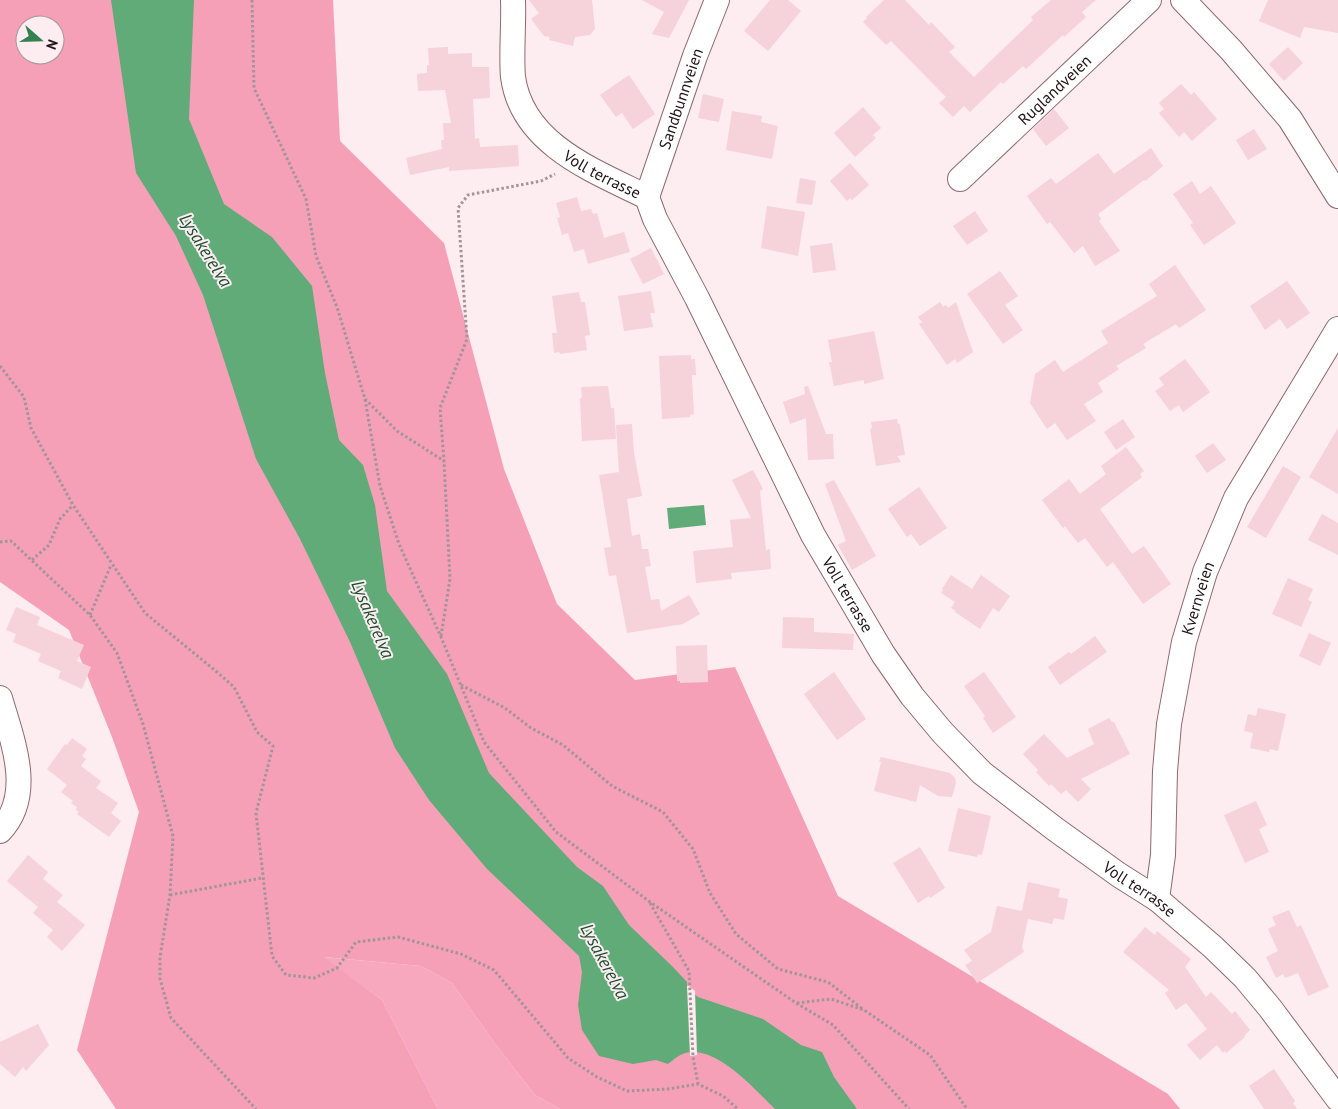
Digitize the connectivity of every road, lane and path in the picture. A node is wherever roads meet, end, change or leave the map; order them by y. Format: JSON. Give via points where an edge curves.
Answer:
{"nodes":[{"id":1,"x":252,"y":0,"type":"edge"},
{"id":2,"x":513,"y":0,"type":"edge"},
{"id":3,"x":717,"y":0,"type":"edge"},
{"id":4,"x":1149,"y":0,"type":"edge"},
{"id":5,"x":1184,"y":0,"type":"edge"},
{"id":6,"x":578,"y":162,"type":"junction"},
{"id":7,"x":960,"y":179,"type":"dead end"},
{"id":8,"x":1338,"y":196,"type":"edge"},
{"id":9,"x":646,"y":197,"type":"junction"},
{"id":10,"x":1338,"y":329,"type":"edge"},
{"id":11,"x":0,"y":366,"type":"edge"},
{"id":12,"x":365,"y":399,"type":"junction"},
{"id":13,"x":444,"y":461,"type":"junction"},
{"id":14,"x":73,"y":505,"type":"junction"},
{"id":15,"x":0,"y":542,"type":"edge"},
{"id":16,"x":32,"y":560,"type":"junction"},
{"id":17,"x":112,"y":564,"type":"junction"},
{"id":18,"x":90,"y":615,"type":"junction"},
{"id":19,"x":441,"y":637,"type":"junction"},
{"id":20,"x":460,"y":684,"type":"junction"},
{"id":21,"x":0,"y":698,"type":"edge"},
{"id":22,"x":0,"y":831,"type":"edge"},
{"id":23,"x":262,"y":878,"type":"junction"},
{"id":24,"x":170,"y":895,"type":"junction"},
{"id":25,"x":1158,"y":899,"type":"junction"},
{"id":26,"x":650,"y":902,"type":"junction"},
{"id":27,"x":796,"y":1004,"type":"junction"},
{"id":28,"x":864,"y":1010,"type":"junction"},
{"id":29,"x":698,"y":1084,"type":"junction"},
{"id":30,"x":1338,"y":1099,"type":"edge"},
{"id":31,"x":256,"y":1109,"type":"edge"},
{"id":32,"x":738,"y":1109,"type":"edge"},
{"id":33,"x":909,"y":1109,"type":"edge"},
{"id":34,"x":967,"y":1109,"type":"edge"}],
"edges":[{"from":1,"to":12,"type":"path","via":[[254,88],[306,199],[316,256],[337,307]]},
{"from":2,"to":6,"type":"street","name":"Voll terrasse","via":[[513,77],[521,106],[533,126]]},
{"from":3,"to":9,"type":"street","name":"Sandbunnveien"},
{"from":4,"to":7,"type":"street","name":"Ruglandveien"},
{"from":5,"to":8,"type":"street","via":[[1290,119]]},
{"from":6,"to":9,"type":"street","name":"Voll terrasse"},
{"from":6,"to":13,"type":"path","via":[[541,181],[468,195],[458,208],[467,339],[440,408]]},
{"from":9,"to":25,"type":"street","name":"Voll terrasse","via":[[813,535],[883,654],[912,696],[982,773],[1054,829]]},
{"from":10,"to":25,"type":"street","name":"Kvernveien","via":[[1236,498],[1205,572],[1184,642],[1169,724]]},
{"from":11,"to":14,"type":"path","via":[[24,397],[32,428]]},
{"from":12,"to":13,"type":"path","via":[[397,431]]},
{"from":12,"to":19,"type":"path","via":[[380,486],[399,544]]},
{"from":13,"to":19,"type":"path","via":[[450,578]]},
{"from":14,"to":16,"type":"path","via":[[60,519],[49,545]]},
{"from":14,"to":17,"type":"path"},
{"from":15,"to":16,"type":"path","via":[[11,541]]},
{"from":16,"to":18,"type":"path"},
{"from":17,"to":18,"type":"path"},
{"from":17,"to":23,"type":"path","via":[[145,614],[234,688],[257,732],[273,746],[256,813]]},
{"from":18,"to":24,"type":"path","via":[[117,653],[143,724],[173,836]]},
{"from":19,"to":20,"type":"path"},
{"from":20,"to":26,"type":"path","via":[[484,742],[556,832]]},
{"from":20,"to":28,"type":"path","via":[[562,745],[612,786],[662,812],[693,849],[710,893],[736,934],[778,969],[828,982]]},
{"from":21,"to":22,"type":"street","via":[[16,755],[19,794],[11,818]]},
{"from":23,"to":24,"type":"path"},
{"from":23,"to":29,"type":"path","via":[[272,956],[286,974],[314,978],[336,968],[356,942],[398,937],[461,954],[494,970],[568,1058],[597,1078],[627,1091]]},
{"from":24,"to":31,"type":"path","via":[[160,957],[160,979],[170,1018]]},
{"from":25,"to":30,"type":"street","name":"Voll terrasse","via":[[1245,978]]},
{"from":26,"to":27,"type":"path"},
{"from":26,"to":29,"type":"path","via":[[689,971],[693,1057]]},
{"from":27,"to":28,"type":"path","via":[[830,999]]},
{"from":27,"to":33,"type":"path","via":[[833,1025]]},
{"from":28,"to":34,"type":"path","via":[[930,1055]]},
{"from":29,"to":32,"type":"path","via":[[723,1096]]}]}
